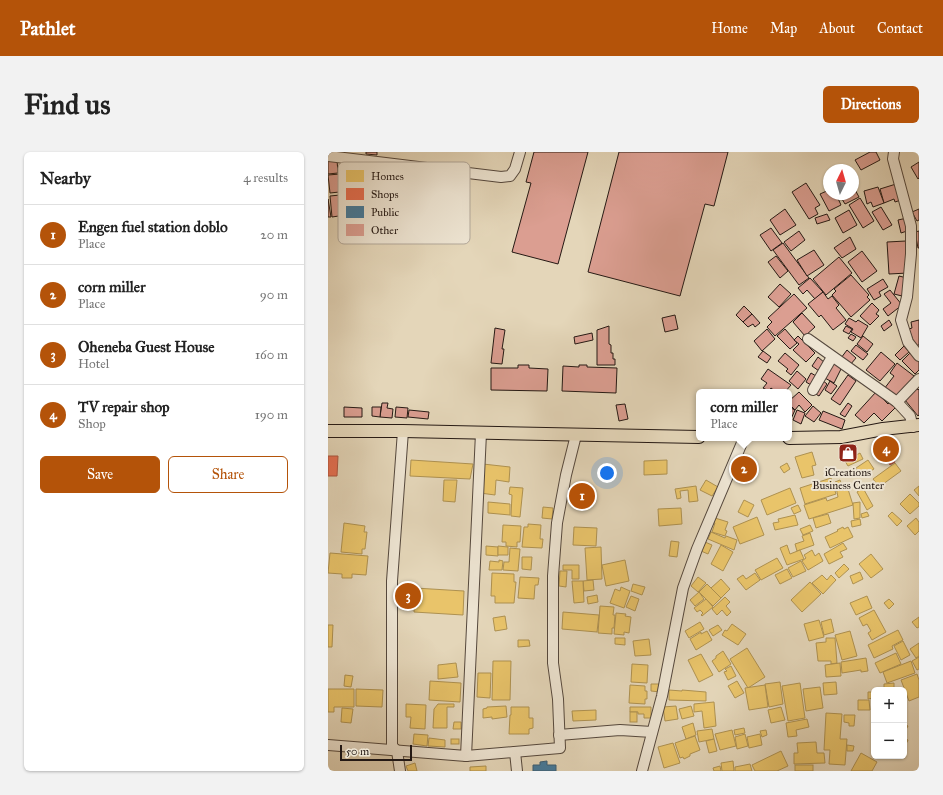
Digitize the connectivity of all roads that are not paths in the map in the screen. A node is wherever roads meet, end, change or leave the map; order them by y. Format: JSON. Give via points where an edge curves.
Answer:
{"nodes":[{"id":1,"x":520,"y":152,"type":"edge"},
{"id":2,"x":894,"y":152,"type":"edge"},
{"id":3,"x":328,"y":156,"type":"edge"},
{"id":4,"x":375,"y":162,"type":"edge"},
{"id":5,"x":470,"y":174,"type":"edge"},
{"id":6,"x":915,"y":225,"type":"edge"},
{"id":7,"x":808,"y":339,"type":"dead end"},
{"id":8,"x":919,"y":356,"type":"edge"},
{"id":9,"x":832,"y":357,"type":"junction"},
{"id":10,"x":919,"y":379,"type":"edge"},
{"id":11,"x":813,"y":390,"type":"dead end"},
{"id":12,"x":897,"y":402,"type":"junction"},
{"id":13,"x":916,"y":426,"type":"edge"},
{"id":14,"x":328,"y":431,"type":"edge"},
{"id":15,"x":403,"y":431,"type":"junction"},
{"id":16,"x":481,"y":433,"type":"junction"},
{"id":17,"x":576,"y":435,"type":"junction"},
{"id":18,"x":696,"y":437,"type":"edge"},
{"id":19,"x":792,"y":438,"type":"edge"},
{"id":20,"x":743,"y":441,"type":"edge"},
{"id":21,"x":652,"y":732,"type":"junction"},
{"id":22,"x":559,"y":735,"type":"junction"},
{"id":23,"x":328,"y":745,"type":"edge"},
{"id":24,"x":397,"y":751,"type":"junction"},
{"id":25,"x":515,"y":752,"type":"junction"},
{"id":26,"x":466,"y":756,"type":"junction"},
{"id":27,"x":400,"y":771,"type":"edge"},
{"id":28,"x":517,"y":771,"type":"edge"},
{"id":29,"x":642,"y":771,"type":"edge"}],
"edges":[{"from":1,"to":5,"type":"street","via":[[510,176],[502,178]]},
{"from":2,"to":6,"type":"street","via":[[893,159]]},
{"from":3,"to":4,"type":"street"},
{"from":6,"to":8,"type":"street","via":[[907,297],[901,320],[908,342]]},
{"from":7,"to":9,"type":"street"},
{"from":9,"to":11,"type":"street"},
{"from":9,"to":12,"type":"street"},
{"from":10,"to":12,"type":"street"},
{"from":12,"to":13,"type":"street"},
{"from":13,"to":19,"type":"main road","via":[[841,437]]},
{"from":14,"to":15,"type":"main road"},
{"from":15,"to":16,"type":"main road"},
{"from":15,"to":24,"type":"street","via":[[392,582],[392,746]]},
{"from":16,"to":17,"type":"main road"},
{"from":16,"to":26,"type":"street"},
{"from":17,"to":18,"type":"main road"},
{"from":17,"to":22,"type":"street","via":[[557,523],[553,576],[553,663]]},
{"from":20,"to":21,"type":"street","via":[[697,548],[683,588]]},
{"from":21,"to":22,"type":"street","via":[[620,730]]},
{"from":21,"to":29,"type":"street"},
{"from":22,"to":25,"type":"street","via":[[560,748]]},
{"from":23,"to":24,"type":"street"},
{"from":24,"to":26,"type":"street"},
{"from":24,"to":27,"type":"street"},
{"from":25,"to":26,"type":"street"},
{"from":25,"to":28,"type":"street"}]}
